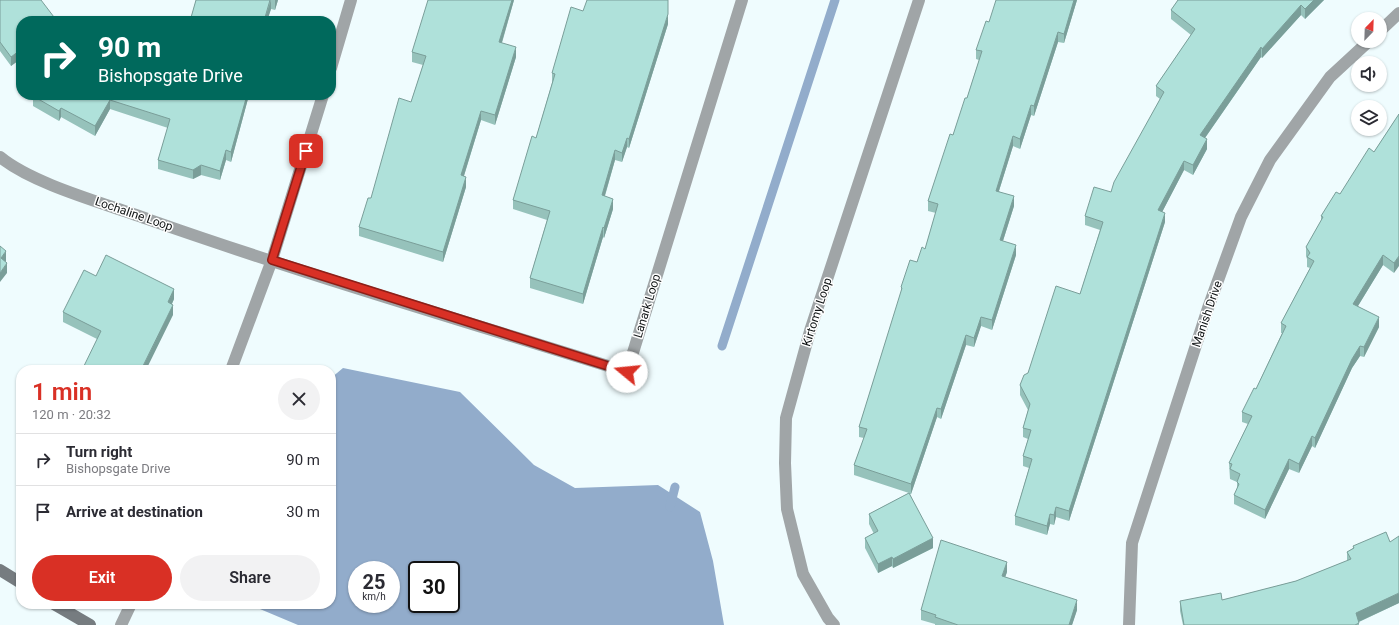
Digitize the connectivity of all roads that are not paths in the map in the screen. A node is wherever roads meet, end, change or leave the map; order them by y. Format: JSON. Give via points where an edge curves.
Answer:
{"nodes":[{"id":1,"x":351,"y":0,"type":"edge"},
{"id":2,"x":742,"y":0,"type":"edge"},
{"id":3,"x":919,"y":0,"type":"edge"},
{"id":4,"x":1399,"y":14,"type":"edge"},
{"id":5,"x":1387,"y":25,"type":"edge"},
{"id":6,"x":1361,"y":48,"type":"edge"},
{"id":7,"x":336,"y":51,"type":"edge"},
{"id":8,"x":321,"y":100,"type":"edge"},
{"id":9,"x":0,"y":157,"type":"edge"},
{"id":10,"x":272,"y":260,"type":"junction"},
{"id":11,"x":233,"y":365,"type":"edge"},
{"id":12,"x":0,"y":570,"type":"edge"},
{"id":13,"x":16,"y":580,"type":"edge"},
{"id":14,"x":63,"y":609,"type":"edge"},
{"id":15,"x":129,"y":609,"type":"edge"},
{"id":16,"x":90,"y":625,"type":"edge"},
{"id":17,"x":121,"y":625,"type":"edge"},
{"id":18,"x":834,"y":625,"type":"edge"},
{"id":19,"x":1129,"y":625,"type":"edge"}],
"edges":[{"from":1,"to":7,"type":"street"},
{"from":2,"to":10,"type":"street","name":"Lanark Loop","via":[[627,372]]},
{"from":3,"to":18,"type":"street","name":"Kirtomy Loop","via":[[810,331],[786,418],[787,509],[802,574]]},
{"from":4,"to":5,"type":"street"},
{"from":6,"to":19,"type":"street","name":"Manish Drive","via":[[1330,77],[1279,147],[1241,217],[1208,308],[1132,543]]},
{"from":8,"to":10,"type":"street"},
{"from":9,"to":10,"type":"street","name":"Lochaline Loop","via":[[11,166],[53,185]]},
{"from":10,"to":11,"type":"street"},
{"from":12,"to":13,"type":"street"},
{"from":14,"to":16,"type":"street"},
{"from":15,"to":17,"type":"street"}]}
